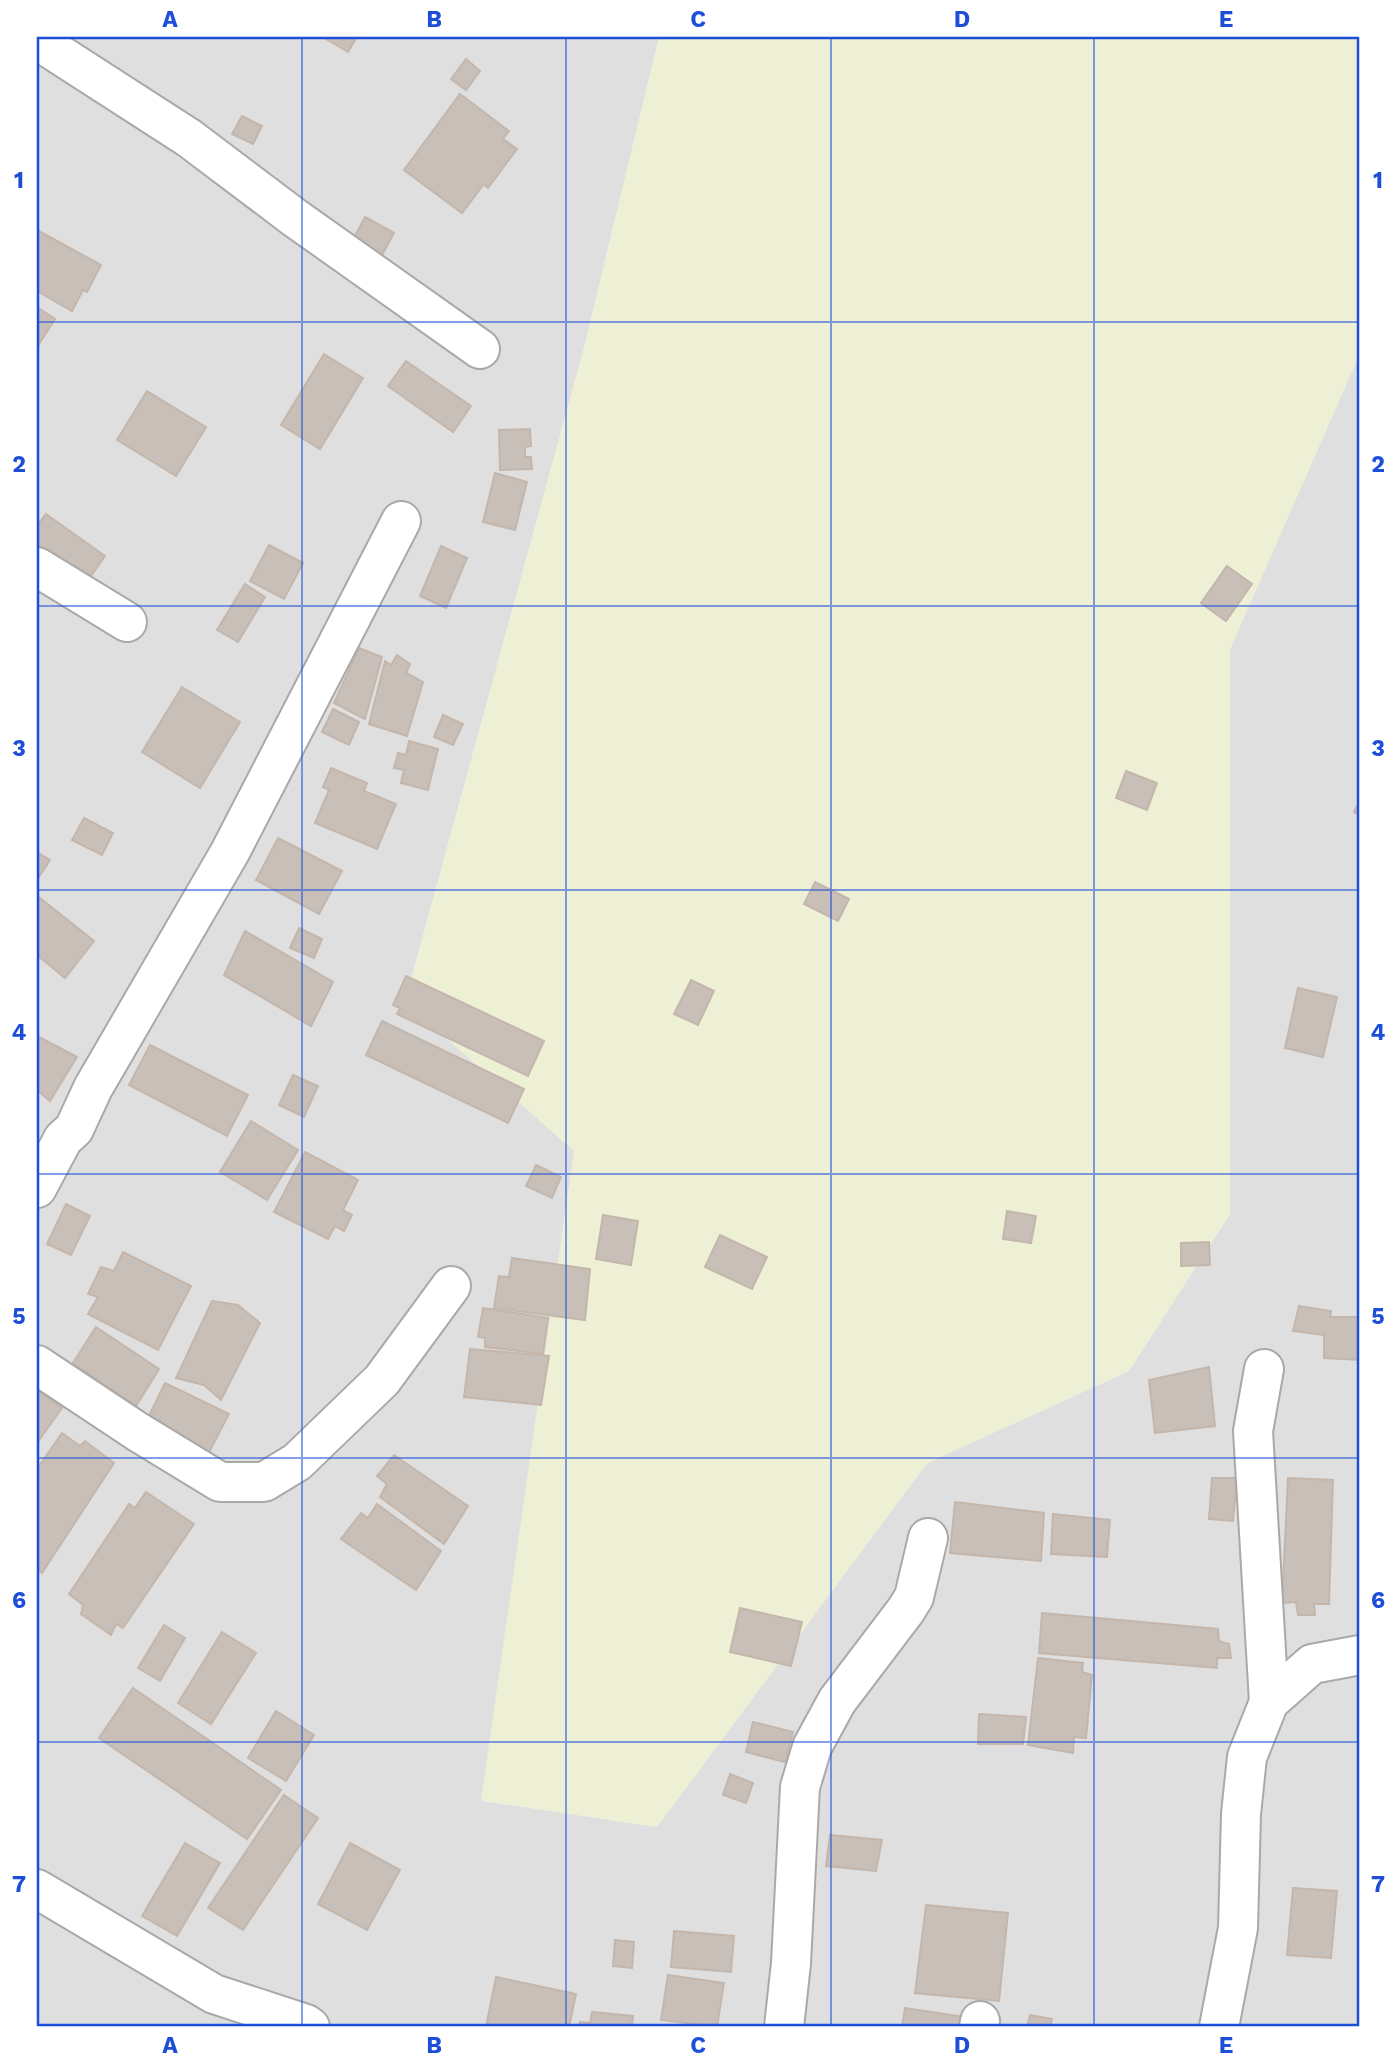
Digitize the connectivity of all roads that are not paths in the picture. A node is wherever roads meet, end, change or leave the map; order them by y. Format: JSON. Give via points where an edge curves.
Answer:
{"nodes":[{"id":1,"x":37,"y":40,"type":"edge"},
{"id":2,"x":480,"y":349,"type":"dead end"},
{"id":3,"x":401,"y":521,"type":"dead end"},
{"id":4,"x":37,"y":567,"type":"edge"},
{"id":5,"x":127,"y":622,"type":"dead end"},
{"id":6,"x":50,"y":1130,"type":"edge"},
{"id":7,"x":37,"y":1188,"type":"edge"},
{"id":8,"x":451,"y":1286,"type":"dead end"},
{"id":9,"x":37,"y":1365,"type":"edge"},
{"id":10,"x":1264,"y":1369,"type":"dead end"},
{"id":11,"x":928,"y":1538,"type":"dead end"},
{"id":12,"x":1360,"y":1655,"type":"edge"},
{"id":13,"x":1269,"y":1703,"type":"junction"},
{"id":14,"x":37,"y":1889,"type":"edge"},
{"id":15,"x":310,"y":2027,"type":"edge"},
{"id":16,"x":784,"y":2027,"type":"edge"},
{"id":17,"x":1219,"y":2027,"type":"edge"}],
"edges":[{"from":1,"to":2,"type":"street","via":[[189,138]]},
{"from":3,"to":6,"type":"street","via":[[230,852],[93,1088],[74,1129]]},
{"from":4,"to":5,"type":"street"},
{"from":6,"to":7,"type":"street"},
{"from":8,"to":9,"type":"street","via":[[382,1380],[297,1462],[264,1482],[220,1482]]},
{"from":10,"to":13,"type":"street","via":[[1253,1432]]},
{"from":11,"to":16,"type":"street","via":[[914,1597],[837,1700],[812,1747],[800,1787]]},
{"from":12,"to":13,"type":"street","via":[[1312,1664]]},
{"from":13,"to":17,"type":"street","via":[[1247,1757],[1238,1928]]},
{"from":14,"to":15,"type":"street","via":[[214,1994]]}]}
